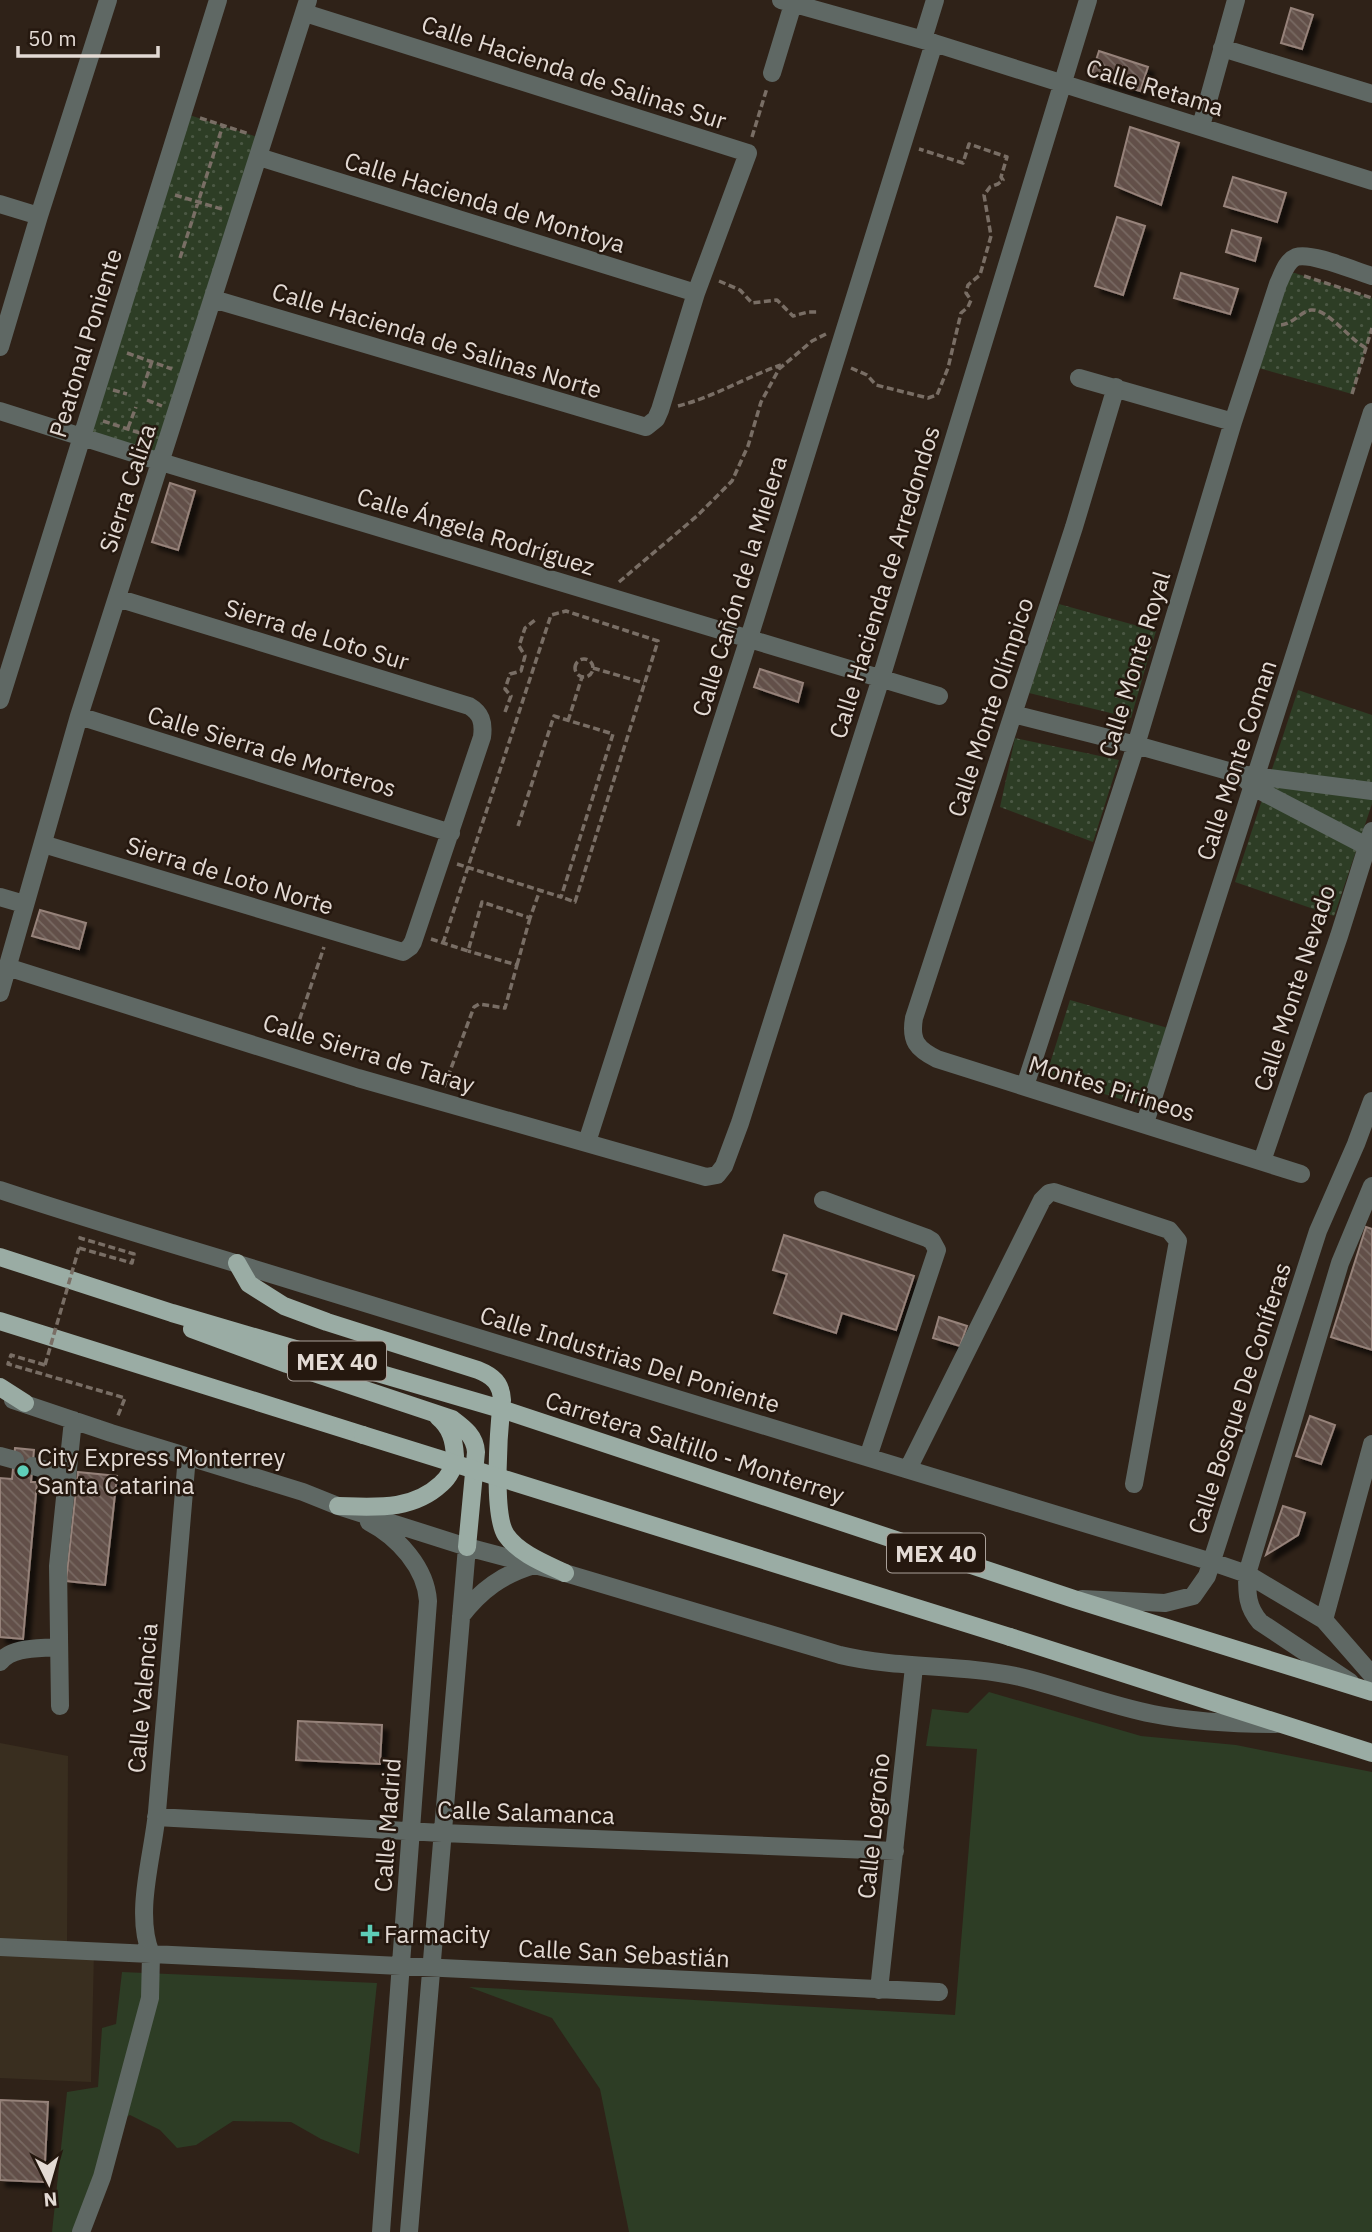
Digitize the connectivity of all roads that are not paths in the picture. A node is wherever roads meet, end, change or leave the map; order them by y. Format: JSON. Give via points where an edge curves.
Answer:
{"nodes":[{"id":1,"x":108,"y":0,"type":"edge"},
{"id":2,"x":218,"y":0,"type":"edge"},
{"id":3,"x":935,"y":0,"type":"edge"},
{"id":4,"x":1088,"y":0,"type":"edge"},
{"id":5,"x":1236,"y":0,"type":"edge"},
{"id":6,"x":787,"y":2,"type":"edge"},
{"id":7,"x":306,"y":6,"type":"edge"},
{"id":8,"x":928,"y":41,"type":"junction"},
{"id":9,"x":1222,"y":48,"type":"junction"},
{"id":10,"x":772,"y":73,"type":"road end"},
{"id":11,"x":1062,"y":84,"type":"junction"},
{"id":12,"x":1372,"y":94,"type":"edge"},
{"id":13,"x":1201,"y":126,"type":"junction"},
{"id":14,"x":259,"y":157,"type":"junction"},
{"id":15,"x":1372,"y":181,"type":"edge"},
{"id":16,"x":0,"y":204,"type":"edge"},
{"id":17,"x":39,"y":216,"type":"junction"},
{"id":18,"x":1372,"y":276,"type":"edge"},
{"id":19,"x":696,"y":293,"type":"junction"},
{"id":20,"x":213,"y":299,"type":"junction"},
{"id":21,"x":0,"y":347,"type":"edge"},
{"id":22,"x":1079,"y":379,"type":"dead end"},
{"id":23,"x":1116,"y":387,"type":"junction"},
{"id":24,"x":0,"y":411,"type":"edge"},
{"id":25,"x":1372,"y":412,"type":"edge"},
{"id":26,"x":1233,"y":422,"type":"junction"},
{"id":27,"x":81,"y":437,"type":"junction"},
{"id":28,"x":161,"y":462,"type":"junction"},
{"id":29,"x":117,"y":597,"type":"junction"},
{"id":30,"x":748,"y":638,"type":"junction"},
{"id":31,"x":881,"y":678,"type":"junction"},
{"id":32,"x":939,"y":696,"type":"dead end"},
{"id":33,"x":0,"y":700,"type":"edge"},
{"id":34,"x":1013,"y":714,"type":"junction"},
{"id":35,"x":79,"y":716,"type":"junction"},
{"id":36,"x":1136,"y":745,"type":"junction"},
{"id":37,"x":1250,"y":779,"type":"junction"},
{"id":38,"x":1372,"y":791,"type":"edge"},
{"id":39,"x":450,"y":833,"type":"junction"},
{"id":40,"x":1370,"y":842,"type":"edge"},
{"id":41,"x":43,"y":844,"type":"junction"},
{"id":42,"x":0,"y":897,"type":"edge"},
{"id":43,"x":24,"y":904,"type":"junction"},
{"id":44,"x":7,"y":967,"type":"junction"},
{"id":45,"x":0,"y":993,"type":"edge"},
{"id":46,"x":914,"y":1041,"type":"joint"},
{"id":47,"x":1025,"y":1086,"type":"junction"},
{"id":48,"x":1372,"y":1101,"type":"edge"},
{"id":49,"x":1145,"y":1124,"type":"junction"},
{"id":50,"x":587,"y":1142,"type":"junction"},
{"id":51,"x":1262,"y":1161,"type":"junction"},
{"id":52,"x":1301,"y":1174,"type":"dead end"},
{"id":53,"x":717,"y":1175,"type":"joint"},
{"id":54,"x":1372,"y":1186,"type":"edge"},
{"id":55,"x":0,"y":1190,"type":"edge"},
{"id":56,"x":823,"y":1200,"type":"dead end"},
{"id":57,"x":0,"y":1257,"type":"edge"},
{"id":58,"x":237,"y":1263,"type":"junction"},
{"id":59,"x":172,"y":1313,"type":"junction"},
{"id":60,"x":0,"y":1321,"type":"edge"},
{"id":61,"x":0,"y":1387,"type":"edge"},
{"id":62,"x":0,"y":1397,"type":"edge"},
{"id":63,"x":25,"y":1403,"type":"junction"},
{"id":64,"x":501,"y":1409,"type":"junction"},
{"id":65,"x":434,"y":1414,"type":"junction"},
{"id":66,"x":73,"y":1420,"type":"junction"},
{"id":67,"x":1372,"y":1444,"type":"edge"},
{"id":68,"x":187,"y":1456,"type":"junction"},
{"id":69,"x":868,"y":1457,"type":"junction"},
{"id":70,"x":33,"y":1466,"type":"dead end"},
{"id":71,"x":908,"y":1469,"type":"junction"},
{"id":72,"x":66,"y":1476,"type":"junction"},
{"id":73,"x":1134,"y":1485,"type":"dead end"},
{"id":74,"x":338,"y":1506,"type":"junction"},
{"id":75,"x":467,"y":1547,"type":"junction"},
{"id":76,"x":1212,"y":1562,"type":"junction"},
{"id":77,"x":537,"y":1565,"type":"junction"},
{"id":78,"x":565,"y":1573,"type":"junction"},
{"id":79,"x":1247,"y":1574,"type":"junction"},
{"id":80,"x":1074,"y":1599,"type":"junction"},
{"id":81,"x":461,"y":1616,"type":"junction"},
{"id":82,"x":1324,"y":1620,"type":"junction"},
{"id":83,"x":58,"y":1647,"type":"junction"},
{"id":84,"x":0,"y":1661,"type":"edge"},
{"id":85,"x":914,"y":1667,"type":"junction"},
{"id":86,"x":1372,"y":1675,"type":"edge"},
{"id":87,"x":1365,"y":1690,"type":"edge"},
{"id":88,"x":60,"y":1706,"type":"dead end"},
{"id":89,"x":1276,"y":1724,"type":"junction"},
{"id":90,"x":1372,"y":1754,"type":"edge"},
{"id":91,"x":156,"y":1817,"type":"junction"},
{"id":92,"x":411,"y":1832,"type":"junction"},
{"id":93,"x":442,"y":1833,"type":"junction"},
{"id":94,"x":895,"y":1851,"type":"junction"},
{"id":95,"x":0,"y":1947,"type":"edge"},
{"id":96,"x":149,"y":1949,"type":"junction"},
{"id":97,"x":400,"y":1967,"type":"junction"},
{"id":98,"x":430,"y":1968,"type":"junction"},
{"id":99,"x":879,"y":1990,"type":"junction"},
{"id":100,"x":939,"y":1992,"type":"dead end"},
{"id":101,"x":81,"y":2232,"type":"edge"},
{"id":102,"x":381,"y":2232,"type":"edge"},
{"id":103,"x":409,"y":2232,"type":"edge"}],
"edges":[{"from":1,"to":17,"type":"street"},
{"from":2,"to":27,"type":"street","name":"Peatonal Poniente"},
{"from":3,"to":8,"type":"street","name":"Calle Cañón de la Mielera"},
{"from":4,"to":11,"type":"street","name":"Calle Hacienda de Arredondos"},
{"from":5,"to":9,"type":"street"},
{"from":6,"to":8,"type":"street","name":"Calle Retama"},
{"from":6,"to":10,"type":"street"},
{"from":7,"to":14,"type":"street","name":"Sierra Caliza"},
{"from":7,"to":19,"type":"street","name":"Calle Hacienda de Salinas Sur","via":[[748,153]]},
{"from":8,"to":11,"type":"street","name":"Calle Retama"},
{"from":8,"to":30,"type":"street","name":"Calle Cañón de la Mielera","via":[[845,330]]},
{"from":9,"to":12,"type":"street"},
{"from":9,"to":13,"type":"street"},
{"from":11,"to":13,"type":"street","name":"Calle Retama"},
{"from":11,"to":31,"type":"street","name":"Calle Hacienda de Arredondos"},
{"from":13,"to":15,"type":"street","name":"Calle Retama"},
{"from":14,"to":19,"type":"street","name":"Calle Hacienda de Montoya"},
{"from":14,"to":20,"type":"street","name":"Sierra Caliza"},
{"from":16,"to":17,"type":"street"},
{"from":17,"to":21,"type":"street"},
{"from":18,"to":26,"type":"street","name":"Calle Monte Royal","via":[[1310,257],[1286,267]]},
{"from":19,"to":20,"type":"street","name":"Calle Hacienda de Salinas Norte","via":[[660,410],[646,427]]},
{"from":20,"to":28,"type":"street","name":"Sierra Caliza"},
{"from":22,"to":23,"type":"street"},
{"from":23,"to":26,"type":"street"},
{"from":23,"to":34,"type":"street","name":"Calle Monte Olímpico"},
{"from":24,"to":27,"type":"street","name":"Calle Ángela Rodríguez"},
{"from":25,"to":37,"type":"street","name":"Calle Monte Coman"},
{"from":26,"to":36,"type":"street","name":"Calle Monte Royal"},
{"from":27,"to":28,"type":"street","name":"Calle Ángela Rodríguez"},
{"from":27,"to":33,"type":"street","name":"Peatonal Poniente"},
{"from":28,"to":29,"type":"street","name":"Sierra Caliza"},
{"from":28,"to":30,"type":"street","name":"Calle Ángela Rodríguez"},
{"from":29,"to":35,"type":"street","name":"Sierra Caliza"},
{"from":29,"to":39,"type":"street","name":"Sierra de Loto Sur","via":[[469,706],[480,715],[482,737]]},
{"from":30,"to":31,"type":"street","name":"Calle Ángela Rodríguez"},
{"from":30,"to":50,"type":"street","name":"Calle Cañón de la Mielera"},
{"from":31,"to":32,"type":"street","name":"Calle Ángela Rodríguez"},
{"from":31,"to":53,"type":"street","name":"Calle Hacienda de Arredondos","via":[[740,1123]]},
{"from":34,"to":36,"type":"street"},
{"from":34,"to":46,"type":"street","name":"Calle Monte Olímpico","via":[[914,1018]]},
{"from":35,"to":39,"type":"street","name":"Calle Sierra de Morteros"},
{"from":35,"to":41,"type":"street","name":"Sierra Caliza"},
{"from":36,"to":37,"type":"street"},
{"from":36,"to":47,"type":"street","name":"Calle Monte Royal"},
{"from":37,"to":38,"type":"street"},
{"from":37,"to":40,"type":"street"},
{"from":37,"to":49,"type":"street","name":"Calle Monte Coman"},
{"from":39,"to":41,"type":"street","name":"Sierra de Loto Norte","via":[[410,947],[402,952]]},
{"from":40,"to":51,"type":"street","name":"Calle Monte Nevado"},
{"from":41,"to":43,"type":"street","name":"Sierra Caliza"},
{"from":42,"to":43,"type":"street"},
{"from":43,"to":44,"type":"street","name":"Sierra Caliza"},
{"from":44,"to":45,"type":"street","name":"Sierra Caliza"},
{"from":44,"to":50,"type":"street","name":"Calle Sierra de Taray","via":[[358,1078]]},
{"from":46,"to":47,"type":"street","name":"Montes Pirineos","via":[[937,1059]]},
{"from":47,"to":49,"type":"street","name":"Montes Pirineos"},
{"from":48,"to":76,"type":"street","name":"Calle Bosque De Coníferas","via":[[1318,1231]]},
{"from":49,"to":51,"type":"street","name":"Montes Pirineos"},
{"from":50,"to":53,"type":"street","name":"Calle Sierra de Taray","via":[[706,1177]]},
{"from":51,"to":52,"type":"street","name":"Montes Pirineos"},
{"from":54,"to":79,"type":"street","via":[[1340,1263]]},
{"from":55,"to":58,"type":"street","name":"Calle Industrias Del Poniente"},
{"from":56,"to":69,"type":"street","via":[[927,1238],[937,1250]]},
{"from":57,"to":59,"type":"main road","name":"Carretera Saltillo - Monterrey","number":"MEX 40"},
{"from":58,"to":64,"type":"main road","via":[[249,1284],[284,1306],[492,1376],[501,1388]]},
{"from":58,"to":69,"type":"street","name":"Calle Industrias Del Poniente"},
{"from":59,"to":64,"type":"main road","name":"Carretera Saltillo - Monterrey","number":"MEX 40"},
{"from":59,"to":65,"type":"main road","via":[[184,1325],[223,1342]]},
{"from":60,"to":89,"type":"main road","number":"MEX 40","bridge":true},
{"from":61,"to":63,"type":"main road"},
{"from":62,"to":63,"type":"street"},
{"from":63,"to":66,"type":"street"},
{"from":64,"to":78,"type":"main road","via":[[501,1526],[511,1541]]},
{"from":64,"to":80,"type":"main road","name":"Carretera Saltillo - Monterrey","number":"MEX 40"},
{"from":65,"to":74,"type":"main road","via":[[447,1426],[454,1443],[455,1461],[439,1486],[419,1499],[389,1507]]},
{"from":65,"to":75,"type":"main road","via":[[461,1425],[476,1446]]},
{"from":66,"to":68,"type":"street"},
{"from":66,"to":72,"type":"street"},
{"from":67,"to":82,"type":"street"},
{"from":68,"to":74,"type":"street"},
{"from":68,"to":91,"type":"street","name":"Calle Valencia"},
{"from":69,"to":71,"type":"street","name":"Calle Industrias Del Poniente"},
{"from":70,"to":72,"type":"street"},
{"from":71,"to":73,"type":"street","via":[[1042,1200],[1054,1192],[1169,1230],[1178,1241]]},
{"from":71,"to":76,"type":"street","name":"Calle Industrias Del Poniente"},
{"from":72,"to":83,"type":"street","via":[[58,1566]]},
{"from":74,"to":75,"type":"street"},
{"from":74,"to":92,"type":"street","name":"Calle Madrid","via":[[392,1538],[419,1569],[427,1593]]},
{"from":75,"to":77,"type":"street"},
{"from":75,"to":81,"type":"street"},
{"from":76,"to":79,"type":"street","name":"Calle Industrias Del Poniente"},
{"from":76,"to":80,"type":"street","name":"Calle Bosque De Coníferas","via":[[1193,1596],[1180,1600]]},
{"from":77,"to":78,"type":"street"},
{"from":77,"to":81,"type":"street","via":[[501,1577]]},
{"from":78,"to":85,"type":"street","via":[[840,1655]]},
{"from":79,"to":82,"type":"street","name":"Calle Industrias Del Poniente"},
{"from":79,"to":87,"type":"street","via":[[1247,1601],[1260,1622]]},
{"from":80,"to":87,"type":"main road","name":"Carretera Saltillo - Monterrey","number":"MEX 40"},
{"from":81,"to":93,"type":"street"},
{"from":82,"to":86,"type":"street","name":"Calle Industrias Del Poniente"},
{"from":83,"to":84,"type":"street","via":[[18,1650]]},
{"from":83,"to":88,"type":"street"},
{"from":85,"to":89,"type":"street","via":[[1020,1677],[1154,1714]]},
{"from":85,"to":94,"type":"street","name":"Calle Logroño"},
{"from":89,"to":90,"type":"main road","number":"MEX 40"},
{"from":91,"to":92,"type":"street","name":"Calle Salamanca"},
{"from":91,"to":96,"type":"street","name":"Calle Valencia","via":[[145,1906]]},
{"from":92,"to":93,"type":"street","name":"Calle Salamanca"},
{"from":92,"to":97,"type":"street","name":"Calle Madrid"},
{"from":93,"to":94,"type":"street","name":"Calle Salamanca"},
{"from":93,"to":98,"type":"street"},
{"from":94,"to":99,"type":"street","name":"Calle Logroño"},
{"from":95,"to":96,"type":"street","name":"Calle San Sebastián"},
{"from":96,"to":97,"type":"street","name":"Calle San Sebastián"},
{"from":96,"to":101,"type":"street","name":"Calle Valencia","via":[[150,1998],[99,2187]]},
{"from":97,"to":98,"type":"street","name":"Calle San Sebastián"},
{"from":97,"to":102,"type":"street","name":"Calle Madrid"},
{"from":98,"to":99,"type":"street","name":"Calle San Sebastián"},
{"from":98,"to":103,"type":"street"},
{"from":99,"to":100,"type":"street","name":"Calle San Sebastián"}]}
